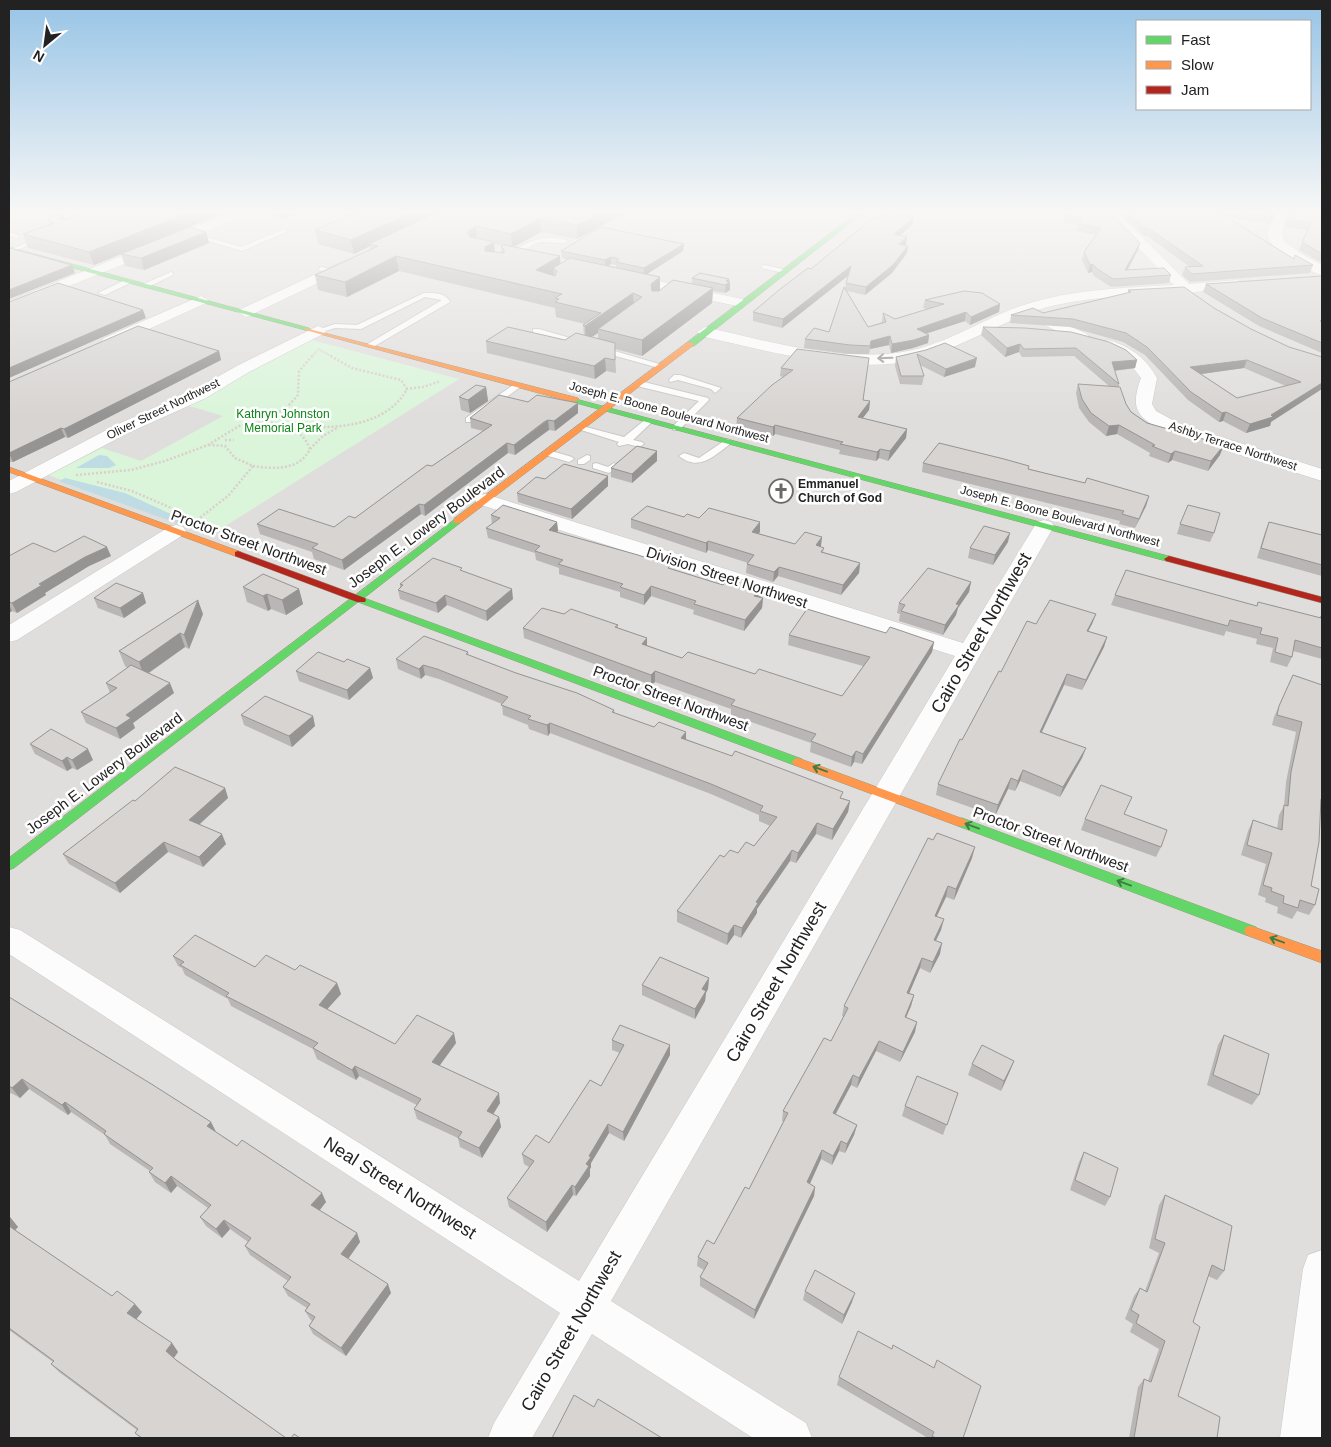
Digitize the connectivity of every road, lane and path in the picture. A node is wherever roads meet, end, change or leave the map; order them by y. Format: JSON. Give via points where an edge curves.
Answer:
{"nodes":[{"id":1,"x":73,"y":281,"type":"edge"},
{"id":2,"x":130,"y":281,"type":"joint"},
{"id":3,"x":156,"y":281,"type":"edge"},
{"id":4,"x":306,"y":281,"type":"edge"},
{"id":5,"x":640,"y":281,"type":"edge"},
{"id":6,"x":771,"y":281,"type":"edge"},
{"id":7,"x":1178,"y":281,"type":"edge"},
{"id":8,"x":1253,"y":283,"type":"edge"},
{"id":9,"x":145,"y":285,"type":"junction"},
{"id":10,"x":674,"y":288,"type":"junction"},
{"id":11,"x":1185,"y":288,"type":"junction"},
{"id":12,"x":102,"y":292,"type":"dead end"},
{"id":13,"x":661,"y":298,"type":"edge"},
{"id":14,"x":201,"y":300,"type":"junction"},
{"id":15,"x":1202,"y":301,"type":"edge"},
{"id":16,"x":742,"y":303,"type":"junction"},
{"id":17,"x":9,"y":306,"type":"edge"},
{"id":18,"x":1024,"y":310,"type":"junction"},
{"id":19,"x":246,"y":312,"type":"junction"},
{"id":20,"x":536,"y":331,"type":"edge"},
{"id":21,"x":705,"y":332,"type":"junction"},
{"id":22,"x":972,"y":332,"type":"junction"},
{"id":23,"x":319,"y":336,"type":"junction"},
{"id":24,"x":1082,"y":337,"type":"junction"},
{"id":25,"x":596,"y":340,"type":"edge"},
{"id":26,"x":370,"y":345,"type":"junction"},
{"id":27,"x":588,"y":345,"type":"junction"},
{"id":28,"x":93,"y":348,"type":"edge"},
{"id":29,"x":318,"y":349,"type":"junction"},
{"id":30,"x":662,"y":366,"type":"junction"},
{"id":31,"x":673,"y":380,"type":"dead end"},
{"id":32,"x":438,"y":383,"type":"dead end"},
{"id":33,"x":640,"y":384,"type":"junction"},
{"id":34,"x":518,"y":385,"type":"junction"},
{"id":35,"x":406,"y":389,"type":"junction"},
{"id":36,"x":709,"y":396,"type":"junction"},
{"id":37,"x":502,"y":397,"type":"junction"},
{"id":38,"x":511,"y":399,"type":"edge"},
{"id":39,"x":608,"y":410,"type":"junction"},
{"id":40,"x":468,"y":420,"type":"dead end"},
{"id":41,"x":649,"y":421,"type":"junction"},
{"id":42,"x":264,"y":422,"type":"junction"},
{"id":43,"x":342,"y":425,"type":"junction"},
{"id":44,"x":291,"y":427,"type":"junction"},
{"id":45,"x":676,"y":428,"type":"junction"},
{"id":46,"x":582,"y":429,"type":"junction"},
{"id":47,"x":284,"y":431,"type":"dead end"},
{"id":48,"x":612,"y":437,"type":"junction"},
{"id":49,"x":225,"y":438,"type":"junction"},
{"id":50,"x":234,"y":440,"type":"dead end"},
{"id":51,"x":626,"y":441,"type":"junction"},
{"id":52,"x":727,"y":442,"type":"junction"},
{"id":53,"x":604,"y":444,"type":"dead end"},
{"id":54,"x":208,"y":445,"type":"junction"},
{"id":55,"x":225,"y":446,"type":"junction"},
{"id":56,"x":618,"y":447,"type":"dead end"},
{"id":57,"x":310,"y":449,"type":"junction"},
{"id":58,"x":631,"y":451,"type":"edge"},
{"id":59,"x":548,"y":453,"type":"junction"},
{"id":60,"x":684,"y":456,"type":"dead end"},
{"id":61,"x":569,"y":459,"type":"dead end"},
{"id":62,"x":253,"y":466,"type":"junction"},
{"id":63,"x":596,"y":466,"type":"dead end"},
{"id":64,"x":614,"y":466,"type":"edge"},
{"id":65,"x":9,"y":469,"type":"edge"},
{"id":66,"x":72,"y":475,"type":"dead end"},
{"id":67,"x":1322,"y":475,"type":"edge"},
{"id":68,"x":29,"y":477,"type":"junction"},
{"id":69,"x":9,"y":488,"type":"edge"},
{"id":70,"x":485,"y":500,"type":"junction"},
{"id":71,"x":196,"y":521,"type":"dead end"},
{"id":72,"x":1044,"y":526,"type":"junction"},
{"id":73,"x":176,"y":531,"type":"junction"},
{"id":74,"x":357,"y":598,"type":"junction"},
{"id":75,"x":1322,"y":600,"type":"edge"},
{"id":76,"x":9,"y":635,"type":"edge"},
{"id":77,"x":969,"y":653,"type":"junction"},
{"id":78,"x":886,"y":794,"type":"junction"},
{"id":79,"x":9,"y":865,"type":"edge"},
{"id":80,"x":9,"y":939,"type":"edge"},
{"id":81,"x":1322,"y":956,"type":"edge"},
{"id":82,"x":1322,"y":1268,"type":"edge"},
{"id":83,"x":586,"y":1306,"type":"junction"},
{"id":84,"x":509,"y":1438,"type":"edge"},
{"id":85,"x":791,"y":1438,"type":"edge"},
{"id":86,"x":1301,"y":1438,"type":"edge"}],
"edges":[{"from":1,"to":17,"type":"street"},
{"from":2,"to":9,"type":"main road","name":"Joseph E. Boone Boulevard Northwest"},
{"from":2,"to":12,"type":"lane"},
{"from":3,"to":9,"type":"lane"},
{"from":4,"to":19,"type":"street"},
{"from":5,"to":10,"type":"street"},
{"from":6,"to":16,"type":"main road","name":"Joseph E. Lowery Boulevard"},
{"from":7,"to":11,"type":"street"},
{"from":8,"to":11,"type":"street"},
{"from":9,"to":14,"type":"main road","name":"Joseph E. Boone Boulevard Northwest"},
{"from":10,"to":13,"type":"lane"},
{"from":10,"to":16,"type":"street"},
{"from":11,"to":15,"type":"street"},
{"from":11,"to":18,"type":"street","via":[[1074,297]]},
{"from":14,"to":19,"type":"main road","name":"Joseph E. Boone Boulevard Northwest"},
{"from":14,"to":28,"type":"street"},
{"from":16,"to":21,"type":"main road","name":"Joseph E. Lowery Boulevard"},
{"from":18,"to":22,"type":"street"},
{"from":18,"to":24,"type":"street","name":"Ashby Terrace Northwest"},
{"from":19,"to":23,"type":"main road","name":"Joseph E. Boone Boulevard Northwest"},
{"from":20,"to":27,"type":"lane"},
{"from":22,"to":21,"type":"street","one_way":true,"via":[[917,355],[865,359],[804,354]]},
{"from":21,"to":30,"type":"main road","name":"Joseph E. Lowery Boulevard"},
{"from":22,"to":24,"type":"street","name":"Ashby Terrace Northwest","via":[[1023,329]]},
{"from":23,"to":26,"type":"main road","name":"Joseph E. Boone Boulevard Northwest"},
{"from":23,"to":26,"type":"lane","via":[[335,326],[358,327],[424,295],[445,299],[446,302]]},
{"from":23,"to":29,"type":"path"},
{"from":23,"to":68,"type":"street","name":"Oliver Street Northwest","via":[[243,369],[200,394],[122,429]]},
{"from":24,"to":67,"type":"street","name":"Ashby Terrace Northwest","via":[[1119,349],[1142,364],[1149,378],[1142,394],[1142,405],[1146,413],[1156,420]]},
{"from":25,"to":27,"type":"lane"},
{"from":26,"to":34,"type":"main road","name":"Joseph E. Boone Boulevard Northwest"},
{"from":27,"to":30,"type":"lane"},
{"from":29,"to":35,"type":"path","via":[[352,368],[401,380]]},
{"from":29,"to":42,"type":"path","via":[[299,372],[298,395]]},
{"from":30,"to":33,"type":"main road","name":"Joseph E. Lowery Boulevard"},
{"from":31,"to":36,"type":"lane","via":[[677,377],[717,388]]},
{"from":32,"to":35,"type":"path"},
{"from":33,"to":36,"type":"lane"},
{"from":33,"to":39,"type":"main road","name":"Joseph E. Lowery Boulevard"},
{"from":34,"to":37,"type":"lane"},
{"from":34,"to":39,"type":"main road","name":"Joseph E. Boone Boulevard Northwest"},
{"from":35,"to":43,"type":"path","via":[[402,399],[386,411]]},
{"from":36,"to":45,"type":"lane"},
{"from":37,"to":38,"type":"lane"},
{"from":37,"to":40,"type":"lane"},
{"from":39,"to":41,"type":"main road","name":"Joseph E. Boone Boulevard Northwest"},
{"from":39,"to":46,"type":"main road","name":"Joseph E. Lowery Boulevard"},
{"from":41,"to":45,"type":"main road","name":"Joseph E. Boone Boulevard Northwest"},
{"from":41,"to":51,"type":"lane"},
{"from":42,"to":44,"type":"path"},
{"from":42,"to":49,"type":"path","via":[[239,426]]},
{"from":43,"to":44,"type":"path"},
{"from":43,"to":57,"type":"path","via":[[323,436]]},
{"from":44,"to":47,"type":"path"},
{"from":44,"to":57,"type":"path","via":[[306,437]]},
{"from":45,"to":52,"type":"main road","name":"Joseph E. Boone Boulevard Northwest"},
{"from":46,"to":48,"type":"lane"},
{"from":46,"to":59,"type":"main road","name":"Joseph E. Lowery Boulevard"},
{"from":48,"to":51,"type":"lane"},
{"from":48,"to":53,"type":"lane"},
{"from":49,"to":50,"type":"path"},
{"from":49,"to":54,"type":"path"},
{"from":49,"to":55,"type":"path"},
{"from":51,"to":56,"type":"lane"},
{"from":51,"to":58,"type":"lane","via":[[639,444]]},
{"from":52,"to":60,"type":"lane","via":[[700,461]]},
{"from":52,"to":72,"type":"main road","name":"Joseph E. Boone Boulevard Northwest"},
{"from":54,"to":55,"type":"path"},
{"from":54,"to":66,"type":"path","via":[[150,466]]},
{"from":55,"to":62,"type":"path","via":[[235,458]]},
{"from":57,"to":62,"type":"path","via":[[307,457],[292,465],[273,469]]},
{"from":59,"to":61,"type":"lane"},
{"from":59,"to":70,"type":"main road","name":"Joseph E. Lowery Boulevard"},
{"from":62,"to":71,"type":"path","via":[[218,507]]},
{"from":63,"to":64,"type":"lane","via":[[609,470]]},
{"from":65,"to":68,"type":"main road","name":"Proctor Street Northwest"},
{"from":68,"to":69,"type":"street","name":"Oliver Street Northwest"},
{"from":68,"to":73,"type":"main road","name":"Proctor Street Northwest"},
{"from":70,"to":74,"type":"main road","name":"Joseph E. Lowery Boulevard"},
{"from":70,"to":77,"type":"street","name":"Division Street Northwest"},
{"from":72,"to":75,"type":"main road","name":"Joseph E. Boone Boulevard Northwest"},
{"from":72,"to":77,"type":"street","name":"Cairo Street Northwest"},
{"from":73,"to":74,"type":"main road","name":"Proctor Street Northwest"},
{"from":73,"to":76,"type":"street"},
{"from":78,"to":74,"type":"main road","name":"Proctor Street Northwest","one_way":true},
{"from":74,"to":79,"type":"main road","name":"Joseph E. Lowery Boulevard"},
{"from":77,"to":78,"type":"street","name":"Cairo Street Northwest"},
{"from":81,"to":78,"type":"main road","name":"Proctor Street Northwest","one_way":true},
{"from":78,"to":83,"type":"street","name":"Cairo Street Northwest"},
{"from":80,"to":83,"type":"street","name":"Neal Street Northwest"},
{"from":82,"to":86,"type":"street"},
{"from":83,"to":84,"type":"street","name":"Cairo Street Northwest"},
{"from":83,"to":85,"type":"street","name":"Neal Street Northwest"}]}
